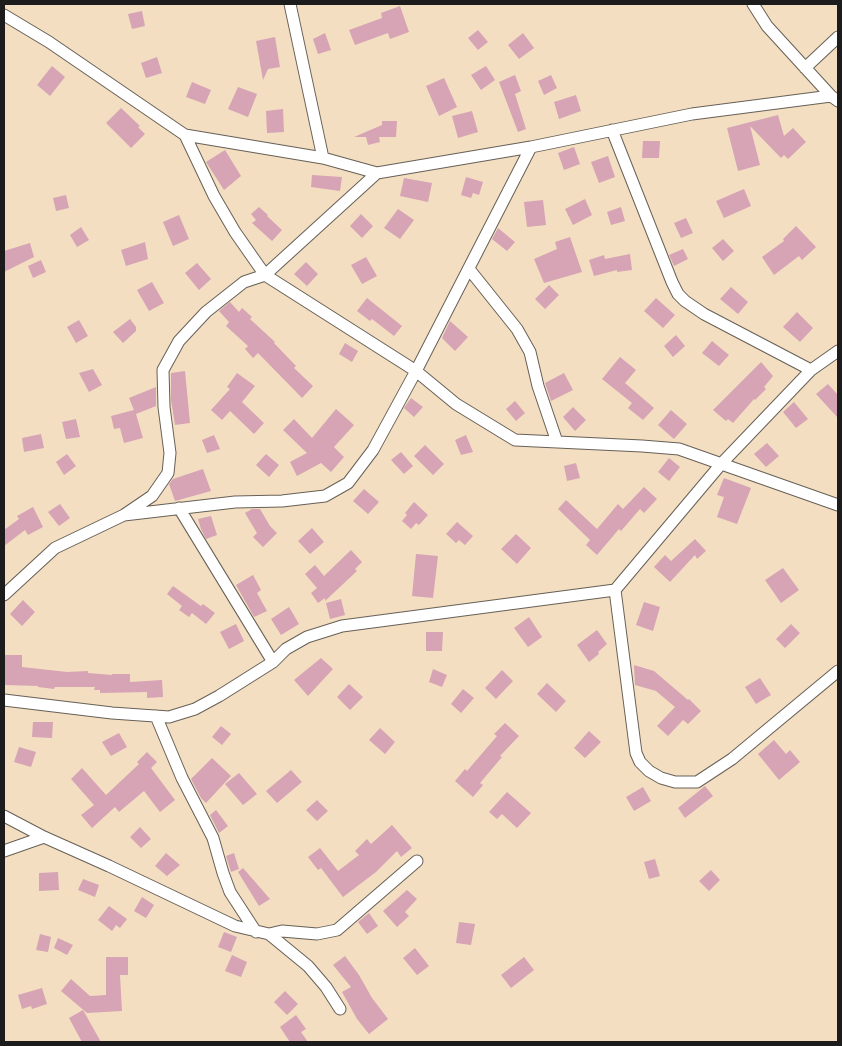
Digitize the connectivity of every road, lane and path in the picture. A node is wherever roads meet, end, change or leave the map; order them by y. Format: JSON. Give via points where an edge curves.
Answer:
{"nodes":[{"id":1,"x":290,"y":4,"type":"edge"},
{"id":2,"x":753,"y":4,"type":"edge"},
{"id":3,"x":4,"y":15,"type":"edge"},
{"id":4,"x":838,"y":37,"type":"edge"},
{"id":5,"x":805,"y":68,"type":"junction"},
{"id":6,"x":834,"y":98,"type":"edge"},
{"id":7,"x":612,"y":130,"type":"junction"},
{"id":8,"x":185,"y":135,"type":"junction"},
{"id":9,"x":531,"y":147,"type":"junction"},
{"id":10,"x":323,"y":158,"type":"junction"},
{"id":11,"x":377,"y":173,"type":"junction"},
{"id":12,"x":469,"y":269,"type":"junction"},
{"id":13,"x":265,"y":275,"type":"junction"},
{"id":14,"x":838,"y":351,"type":"edge"},
{"id":15,"x":811,"y":370,"type":"junction"},
{"id":16,"x":416,"y":371,"type":"junction"},
{"id":17,"x":557,"y":442,"type":"junction"},
{"id":18,"x":722,"y":463,"type":"junction"},
{"id":19,"x":838,"y":505,"type":"edge"},
{"id":20,"x":179,"y":508,"type":"junction"},
{"id":21,"x":124,"y":515,"type":"junction"},
{"id":22,"x":614,"y":590,"type":"junction"},
{"id":23,"x":4,"y":594,"type":"edge"},
{"id":24,"x":273,"y":662,"type":"junction"},
{"id":25,"x":838,"y":671,"type":"edge"},
{"id":26,"x":4,"y":700,"type":"edge"},
{"id":27,"x":156,"y":716,"type":"junction"},
{"id":28,"x":4,"y":816,"type":"edge"},
{"id":29,"x":44,"y":837,"type":"junction"},
{"id":30,"x":4,"y":851,"type":"edge"},
{"id":31,"x":417,"y":861,"type":"dead end"},
{"id":32,"x":256,"y":932,"type":"junction"},
{"id":33,"x":269,"y":934,"type":"junction"},
{"id":34,"x":340,"y":1009,"type":"dead end"}],
"edges":[{"from":1,"to":10,"type":"street"},
{"from":2,"to":5,"type":"street","via":[[767,26]]},
{"from":3,"to":8,"type":"street"},
{"from":4,"to":5,"type":"street"},
{"from":5,"to":6,"type":"street"},
{"from":6,"to":7,"type":"street","via":[[692,114]]},
{"from":7,"to":9,"type":"street"},
{"from":7,"to":15,"type":"street","via":[[678,294],[704,314]]},
{"from":8,"to":10,"type":"street"},
{"from":8,"to":13,"type":"street","via":[[214,196]]},
{"from":9,"to":11,"type":"street"},
{"from":9,"to":12,"type":"street"},
{"from":10,"to":11,"type":"street"},
{"from":11,"to":13,"type":"street"},
{"from":12,"to":16,"type":"street"},
{"from":12,"to":17,"type":"street","via":[[517,329],[530,352]]},
{"from":13,"to":16,"type":"street"},
{"from":13,"to":21,"type":"street","via":[[244,282],[206,312],[179,341],[163,370],[170,453],[168,473],[152,496]]},
{"from":14,"to":15,"type":"street"},
{"from":15,"to":18,"type":"street"},
{"from":16,"to":17,"type":"street","via":[[456,404],[516,440]]},
{"from":16,"to":20,"type":"street","via":[[373,450],[348,483],[325,496]]},
{"from":17,"to":18,"type":"street","via":[[678,449]]},
{"from":18,"to":19,"type":"street"},
{"from":18,"to":22,"type":"street"},
{"from":20,"to":21,"type":"street"},
{"from":20,"to":24,"type":"street"},
{"from":21,"to":23,"type":"street","via":[[55,548]]},
{"from":22,"to":24,"type":"street","via":[[342,626],[306,637],[286,649]]},
{"from":22,"to":25,"type":"street","via":[[636,754],[649,771],[661,778],[697,782],[732,759]]},
{"from":24,"to":27,"type":"street","via":[[195,709]]},
{"from":26,"to":27,"type":"street"},
{"from":27,"to":32,"type":"street","via":[[182,778],[213,838],[230,892]]},
{"from":28,"to":29,"type":"street"},
{"from":29,"to":30,"type":"street"},
{"from":29,"to":32,"type":"street","via":[[234,926]]},
{"from":31,"to":33,"type":"street","via":[[337,930]]},
{"from":32,"to":33,"type":"street"},
{"from":33,"to":34,"type":"street","via":[[308,966]]}]}
